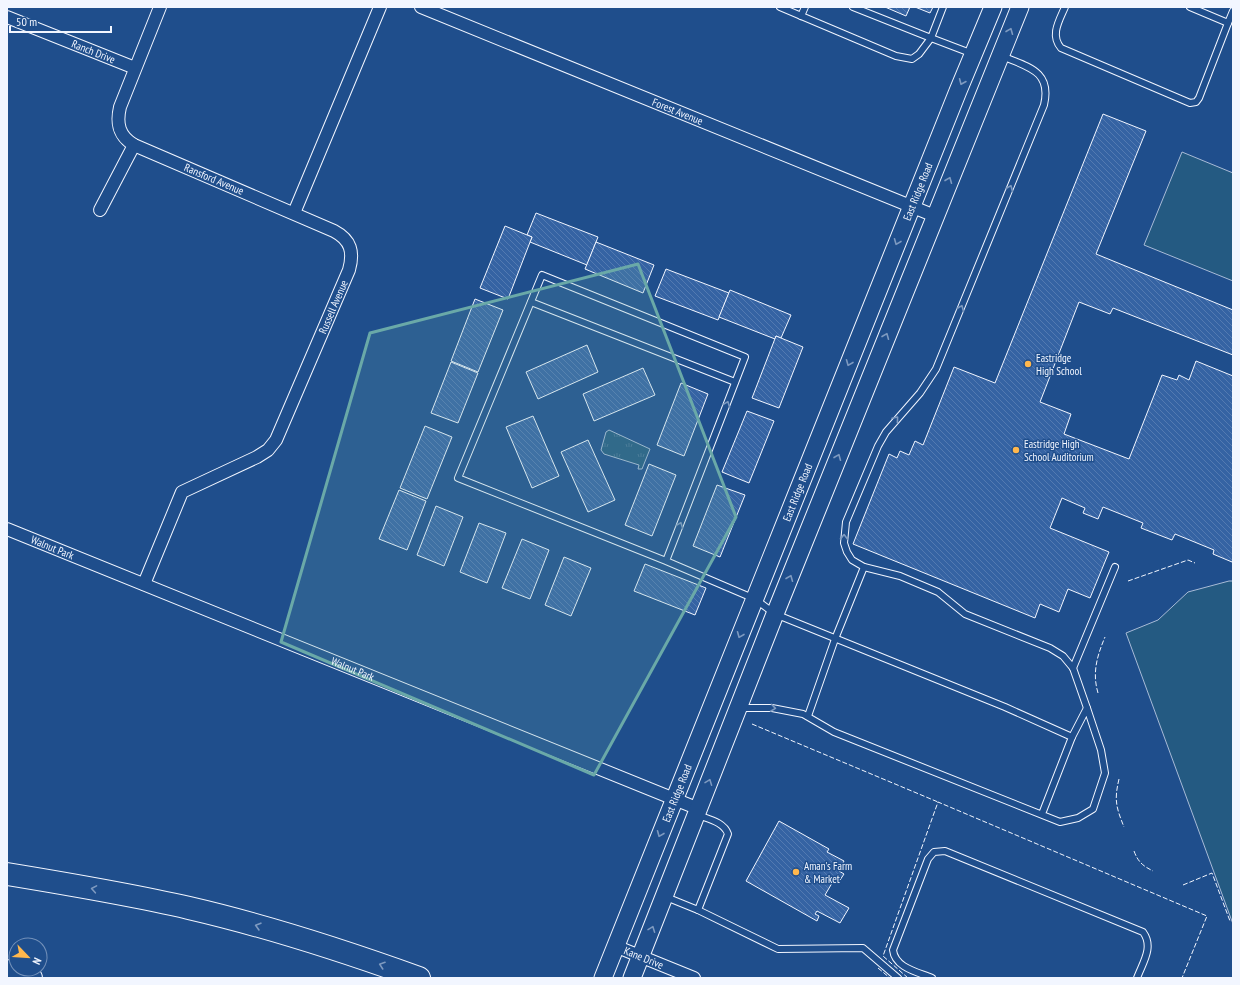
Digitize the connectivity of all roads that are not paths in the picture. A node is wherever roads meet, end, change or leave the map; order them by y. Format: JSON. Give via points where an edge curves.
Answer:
{"nodes":[{"id":1,"x":160,"y":7,"type":"edge"},
{"id":2,"x":380,"y":7,"type":"edge"},
{"id":3,"x":421,"y":7,"type":"edge"},
{"id":4,"x":780,"y":7,"type":"edge"},
{"id":5,"x":805,"y":7,"type":"edge"},
{"id":6,"x":853,"y":7,"type":"edge"},
{"id":7,"x":943,"y":7,"type":"edge"},
{"id":8,"x":993,"y":7,"type":"edge"},
{"id":9,"x":1020,"y":7,"type":"edge"},
{"id":10,"x":1065,"y":7,"type":"edge"},
{"id":11,"x":1190,"y":7,"type":"edge"},
{"id":12,"x":1233,"y":11,"type":"edge"},
{"id":13,"x":801,"y":16,"type":"junction"},
{"id":14,"x":7,"y":17,"type":"edge"},
{"id":15,"x":1228,"y":22,"type":"junction"},
{"id":16,"x":931,"y":38,"type":"junction"},
{"id":17,"x":973,"y":54,"type":"junction"},
{"id":18,"x":1000,"y":55,"type":"junction"},
{"id":19,"x":135,"y":68,"type":"junction"},
{"id":20,"x":134,"y":145,"type":"junction"},
{"id":21,"x":912,"y":206,"type":"junction"},
{"id":22,"x":100,"y":210,"type":"dead end"},
{"id":23,"x":294,"y":213,"type":"junction"},
{"id":24,"x":935,"y":216,"type":"junction"},
{"id":25,"x":531,"y":302,"type":"junction"},
{"id":26,"x":735,"y":382,"type":"junction"},
{"id":27,"x":7,"y":529,"type":"edge"},
{"id":28,"x":666,"y":561,"type":"junction"},
{"id":29,"x":864,"y":567,"type":"junction"},
{"id":30,"x":1115,"y":567,"type":"dead end"},
{"id":31,"x":144,"y":584,"type":"junction"},
{"id":32,"x":755,"y":599,"type":"junction"},
{"id":33,"x":775,"y":614,"type":"junction"},
{"id":34,"x":835,"y":638,"type":"junction"},
{"id":35,"x":1074,"y":668,"type":"junction"},
{"id":36,"x":1087,"y":708,"type":"junction"},
{"id":37,"x":738,"y":709,"type":"junction"},
{"id":38,"x":808,"y":716,"type":"junction"},
{"id":39,"x":1072,"y":737,"type":"junction"},
{"id":40,"x":674,"y":799,"type":"junction"},
{"id":41,"x":698,"y":812,"type":"junction"},
{"id":42,"x":1042,"y":814,"type":"junction"},
{"id":43,"x":7,"y":874,"type":"edge"},
{"id":44,"x":664,"y":897,"type":"junction"},
{"id":45,"x":698,"y":910,"type":"junction"},
{"id":46,"x":615,"y":946,"type":"junction"},
{"id":47,"x":641,"y":956,"type":"junction"},
{"id":48,"x":7,"y":971,"type":"edge"},
{"id":49,"x":30,"y":978,"type":"edge"},
{"id":50,"x":419,"y":978,"type":"edge"},
{"id":51,"x":602,"y":978,"type":"edge"},
{"id":52,"x":632,"y":978,"type":"edge"},
{"id":53,"x":694,"y":978,"type":"edge"},
{"id":54,"x":898,"y":978,"type":"edge"},
{"id":55,"x":932,"y":978,"type":"edge"},
{"id":56,"x":1137,"y":978,"type":"edge"}],
"edges":[{"from":1,"to":19,"type":"street","name":"Ransford Avenue"},
{"from":2,"to":23,"type":"street"},
{"from":3,"to":21,"type":"street","name":"Forest Avenue"},
{"from":4,"to":13,"type":"lane"},
{"from":5,"to":13,"type":"lane"},
{"from":6,"to":16,"type":"lane"},
{"from":7,"to":16,"type":"lane"},
{"from":8,"to":17,"type":"main road","name":"East Ridge Road"},
{"from":18,"to":9,"type":"main road","one_way":true},
{"from":10,"to":15,"type":"lane","via":[[1055,32],[1061,48],[1190,103],[1196,102],[1198,98]]},
{"from":11,"to":15,"type":"lane"},
{"from":12,"to":15,"type":"lane"},
{"from":13,"to":16,"type":"lane","via":[[896,56],[912,59]]},
{"from":14,"to":19,"type":"street","name":"Ranch Drive"},
{"from":16,"to":17,"type":"lane"},
{"from":17,"to":21,"type":"main road","name":"East Ridge Road","one_way":true},
{"from":24,"to":18,"type":"main road","one_way":true},
{"from":29,"to":18,"type":"lane","one_way":true,"via":[[852,560],[847,552],[844,542],[846,522],[886,432],[925,387],[936,369],[1045,101],[1046,89],[1041,76]]},
{"from":19,"to":20,"type":"street","name":"Ransford Avenue","via":[[118,117],[121,134]]},
{"from":20,"to":22,"type":"street"},
{"from":20,"to":23,"type":"street","name":"Ransford Avenue"},
{"from":21,"to":24,"type":"street","name":"Forest Avenue"},
{"from":21,"to":32,"type":"main road","name":"East Ridge Road","one_way":true},
{"from":23,"to":31,"type":"street","name":"Russell Avenue","via":[[334,231],[348,241],[352,256],[349,270],[273,445],[257,457],[182,492]]},
{"from":33,"to":24,"type":"main road","one_way":true},
{"from":25,"to":26,"type":"lane"},
{"from":25,"to":26,"type":"lane","via":[[542,275],[745,356]]},
{"from":25,"to":28,"type":"lane","via":[[458,478]]},
{"from":28,"to":26,"type":"lane","one_way":true},
{"from":27,"to":31,"type":"street","name":"Walnut Park"},
{"from":28,"to":32,"type":"lane"},
{"from":29,"to":34,"type":"lane"},
{"from":29,"to":35,"type":"lane","via":[[900,576],[938,592],[965,614],[1050,648],[1063,656]]},
{"from":30,"to":35,"type":"lane"},
{"from":31,"to":40,"type":"street","name":"Walnut Park"},
{"from":32,"to":33,"type":"lane"},
{"from":32,"to":40,"type":"main road","name":"East Ridge Road","one_way":true},
{"from":33,"to":34,"type":"lane"},
{"from":33,"to":37,"type":"main road"},
{"from":34,"to":38,"type":"lane"},
{"from":34,"to":39,"type":"lane"},
{"from":35,"to":36,"type":"lane"},
{"from":36,"to":39,"type":"lane"},
{"from":36,"to":42,"type":"lane","via":[[1101,750],[1105,773],[1093,809],[1078,818],[1060,822]]},
{"from":37,"to":38,"type":"lane","one_way":true,"via":[[772,708]]},
{"from":41,"to":37,"type":"main road","one_way":true},
{"from":38,"to":42,"type":"lane","via":[[834,732]]},
{"from":39,"to":42,"type":"lane"},
{"from":40,"to":41,"type":"street","name":"Walnut Park"},
{"from":40,"to":46,"type":"main road","name":"East Ridge Road","one_way":true},
{"from":41,"to":44,"type":"main road"},
{"from":41,"to":45,"type":"lane","via":[[722,824],[728,834]]},
{"from":50,"to":43,"type":"highway","one_way":true,"via":[[310,942],[190,908]]},
{"from":44,"to":45,"type":"lane"},
{"from":47,"to":44,"type":"main road","one_way":true},
{"from":45,"to":54,"type":"lane","via":[[778,949],[863,948]]},
{"from":46,"to":47,"type":"street","name":"Kane Drive"},
{"from":46,"to":51,"type":"main road","name":"East Ridge Road"},
{"from":47,"to":52,"type":"main road"},
{"from":47,"to":53,"type":"street","name":"Kane Drive"},
{"from":48,"to":49,"type":"highway"},
{"from":55,"to":56,"type":"lane","via":[[900,965],[894,958],[893,950],[928,859],[934,852],[945,851],[1142,932],[1148,940],[1148,951]]}]}
